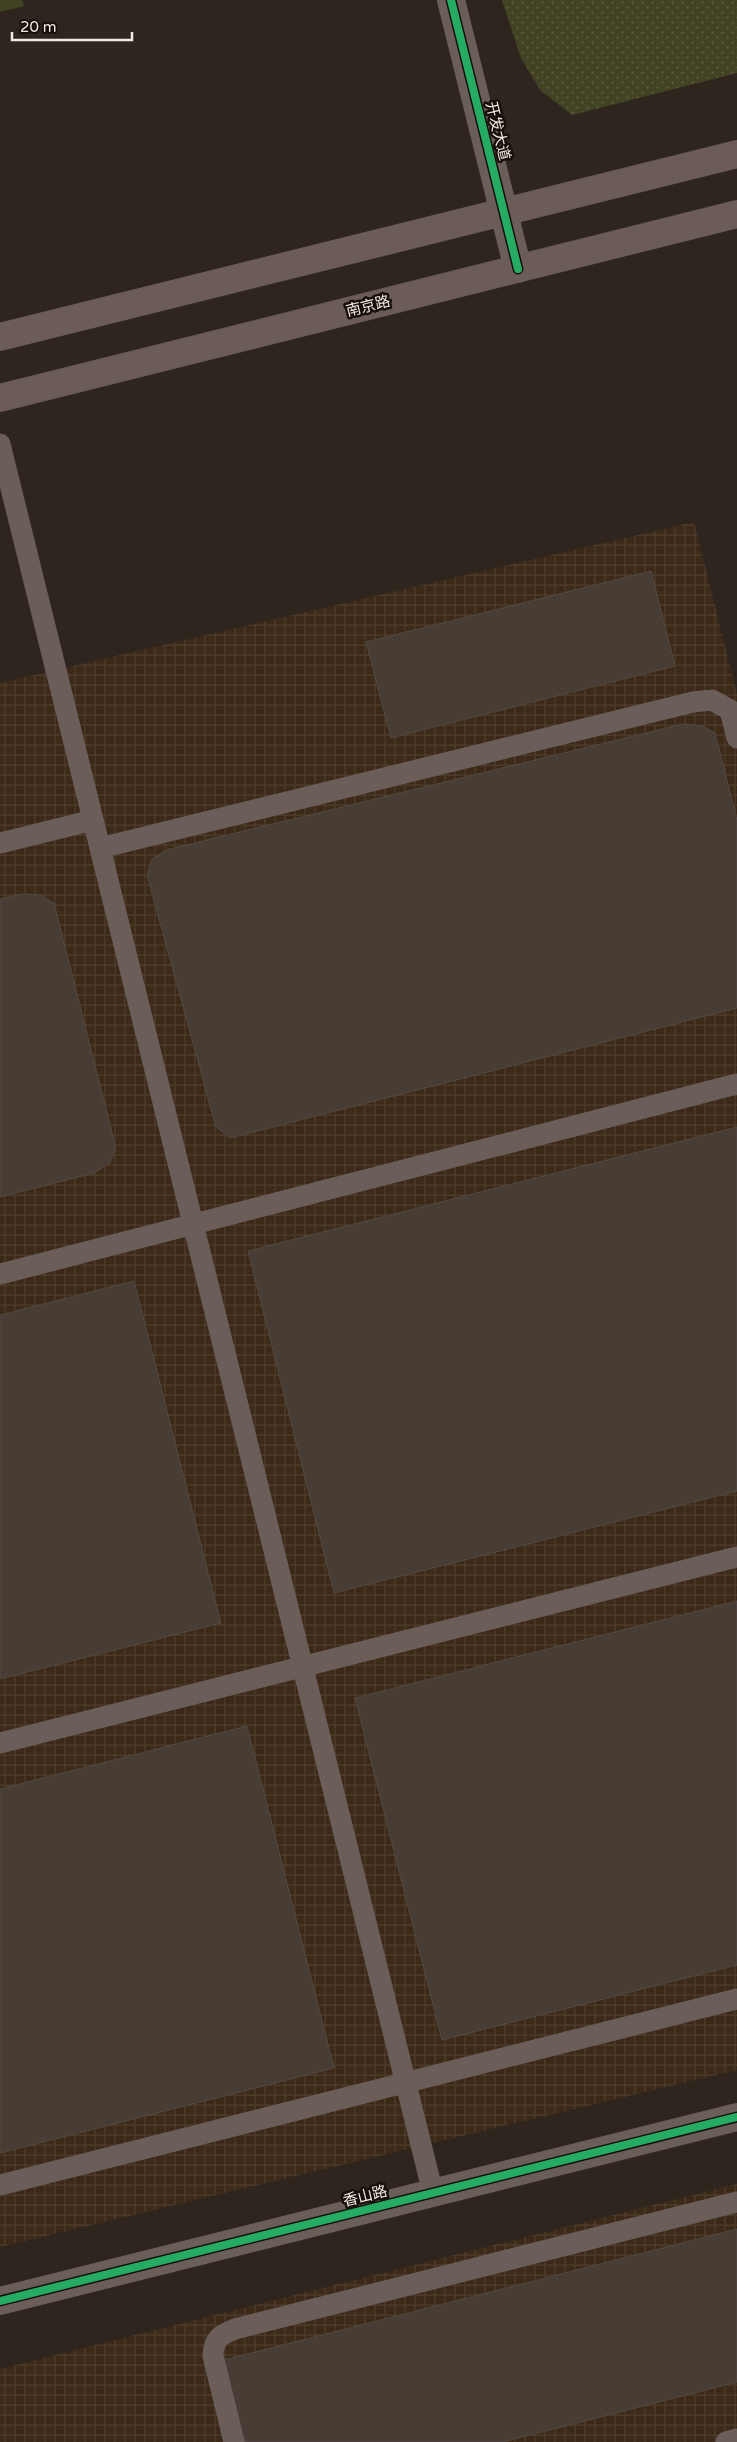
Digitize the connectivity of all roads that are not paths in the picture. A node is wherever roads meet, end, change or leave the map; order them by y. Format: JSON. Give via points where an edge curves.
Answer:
{"nodes":[{"id":1,"x":451,"y":0,"type":"edge"},
{"id":2,"x":737,"y":154,"type":"edge"},
{"id":3,"x":504,"y":213,"type":"junction"},
{"id":4,"x":737,"y":214,"type":"edge"},
{"id":5,"x":518,"y":269,"type":"junction"},
{"id":6,"x":0,"y":336,"type":"edge"},
{"id":7,"x":0,"y":398,"type":"edge"},
{"id":8,"x":0,"y":444,"type":"edge"},
{"id":9,"x":737,"y":738,"type":"edge"},
{"id":10,"x":93,"y":820,"type":"junction"},
{"id":11,"x":0,"y":843,"type":"edge"},
{"id":12,"x":100,"y":848,"type":"junction"},
{"id":13,"x":737,"y":1084,"type":"edge"},
{"id":14,"x":193,"y":1224,"type":"junction"},
{"id":15,"x":0,"y":1274,"type":"edge"},
{"id":16,"x":737,"y":1557,"type":"edge"},
{"id":17,"x":302,"y":1666,"type":"junction"},
{"id":18,"x":0,"y":1743,"type":"edge"},
{"id":19,"x":737,"y":1999,"type":"edge"},
{"id":20,"x":406,"y":2082,"type":"junction"},
{"id":21,"x":737,"y":2117,"type":"edge"},
{"id":22,"x":0,"y":2185,"type":"edge"},
{"id":23,"x":433,"y":2193,"type":"junction"},
{"id":24,"x":737,"y":2202,"type":"edge"},
{"id":25,"x":0,"y":2301,"type":"edge"},
{"id":26,"x":737,"y":2439,"type":"edge"},
{"id":27,"x":234,"y":2442,"type":"edge"},
{"id":28,"x":726,"y":2442,"type":"edge"}],
"edges":[{"from":1,"to":3,"type":"street","name":"开发大道"},
{"from":2,"to":3,"type":"main road"},
{"from":3,"to":5,"type":"street","name":"开发大道"},
{"from":3,"to":6,"type":"main road"},
{"from":4,"to":5,"type":"main road","name":"南京路"},
{"from":5,"to":7,"type":"main road","name":"南京路"},
{"from":8,"to":10,"type":"lane"},
{"from":9,"to":12,"type":"lane","via":[[730,710],[712,700],[693,702]]},
{"from":10,"to":11,"type":"lane"},
{"from":10,"to":12,"type":"lane"},
{"from":12,"to":14,"type":"lane"},
{"from":13,"to":14,"type":"lane"},
{"from":14,"to":15,"type":"lane"},
{"from":14,"to":17,"type":"lane"},
{"from":16,"to":17,"type":"lane"},
{"from":17,"to":18,"type":"lane"},
{"from":17,"to":20,"type":"lane"},
{"from":19,"to":20,"type":"lane"},
{"from":20,"to":22,"type":"lane"},
{"from":20,"to":23,"type":"lane"},
{"from":21,"to":23,"type":"street","name":"香山路"},
{"from":23,"to":25,"type":"street","name":"香山路"},
{"from":24,"to":27,"type":"lane","via":[[235,2329],[213,2344],[212,2356]]},
{"from":26,"to":28,"type":"lane"}]}
